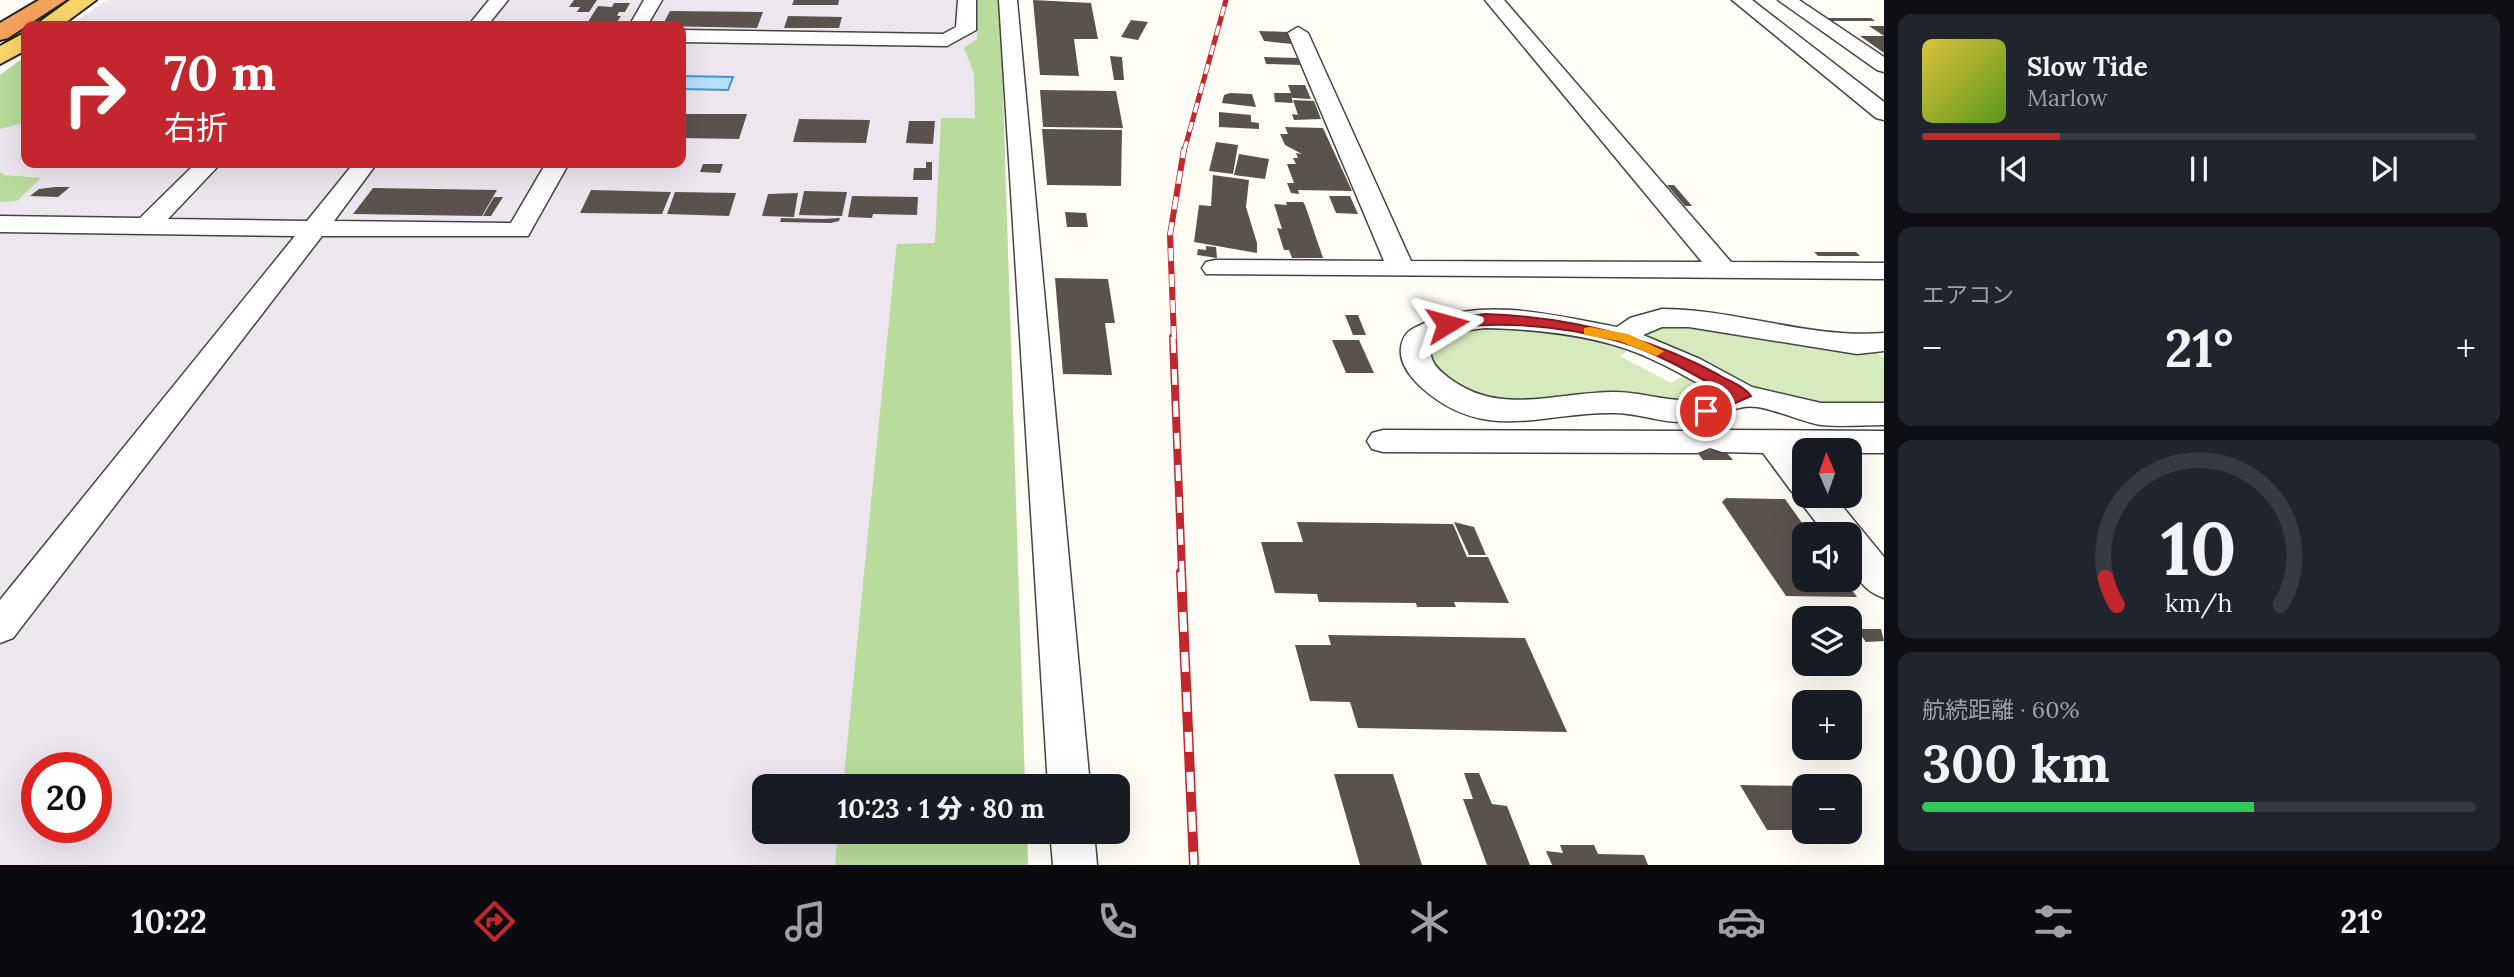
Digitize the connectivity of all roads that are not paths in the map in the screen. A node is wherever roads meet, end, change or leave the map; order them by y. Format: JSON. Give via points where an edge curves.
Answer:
{"nodes":[{"id":1,"x":18,"y":0,"type":"edge"},
{"id":2,"x":30,"y":0,"type":"edge"},
{"id":3,"x":38,"y":0,"type":"edge"},
{"id":4,"x":55,"y":0,"type":"edge"},
{"id":5,"x":77,"y":0,"type":"edge"},
{"id":6,"x":85,"y":0,"type":"edge"},
{"id":7,"x":499,"y":0,"type":"edge"},
{"id":8,"x":653,"y":0,"type":"edge"},
{"id":9,"x":967,"y":0,"type":"edge"},
{"id":10,"x":1007,"y":0,"type":"edge"},
{"id":11,"x":1494,"y":0,"type":"edge"},
{"id":12,"x":1741,"y":0,"type":"edge"},
{"id":13,"x":1787,"y":0,"type":"edge"},
{"id":14,"x":0,"y":10,"type":"edge"},
{"id":15,"x":0,"y":18,"type":"edge"},
{"id":16,"x":42,"y":21,"type":"edge"},
{"id":17,"x":54,"y":21,"type":"edge"},
{"id":18,"x":481,"y":21,"type":"edge"},
{"id":19,"x":641,"y":21,"type":"edge"},
{"id":20,"x":0,"y":25,"type":"edge"},
{"id":21,"x":0,"y":33,"type":"edge"},
{"id":22,"x":1298,"y":33,"type":"dead end"},
{"id":23,"x":21,"y":34,"type":"edge"},
{"id":24,"x":686,"y":36,"type":"edge"},
{"id":25,"x":21,"y":42,"type":"edge"},
{"id":26,"x":0,"y":47,"type":"edge"},
{"id":27,"x":0,"y":57,"type":"edge"},
{"id":28,"x":1884,"y":67,"type":"edge"},
{"id":29,"x":1828,"y":68,"type":"junction"},
{"id":30,"x":1884,"y":113,"type":"edge"},
{"id":31,"x":204,"y":168,"type":"edge"},
{"id":32,"x":362,"y":168,"type":"edge"},
{"id":33,"x":554,"y":168,"type":"edge"},
{"id":34,"x":0,"y":224,"type":"edge"},
{"id":35,"x":147,"y":226,"type":"junction"},
{"id":36,"x":312,"y":228,"type":"junction"},
{"id":37,"x":1215,"y":268,"type":"dead end"},
{"id":38,"x":1401,"y":269,"type":"junction"},
{"id":39,"x":1723,"y":270,"type":"junction"},
{"id":40,"x":1884,"y":271,"type":"edge"},
{"id":41,"x":1622,"y":337,"type":"junction"},
{"id":42,"x":1879,"y":347,"type":"edge"},
{"id":43,"x":1743,"y":396,"type":"junction"},
{"id":44,"x":1884,"y":414,"type":"edge"},
{"id":45,"x":1383,"y":441,"type":"dead end"},
{"id":46,"x":1772,"y":442,"type":"junction"},
{"id":47,"x":1884,"y":442,"type":"edge"},
{"id":48,"x":1792,"y":467,"type":"edge"},
{"id":49,"x":1824,"y":508,"type":"edge"},
{"id":50,"x":1835,"y":522,"type":"edge"},
{"id":51,"x":1862,"y":555,"type":"edge"},
{"id":52,"x":1884,"y":583,"type":"edge"},
{"id":53,"x":0,"y":627,"type":"edge"},
{"id":54,"x":1068,"y":774,"type":"edge"},
{"id":55,"x":1073,"y":844,"type":"edge"},
{"id":56,"x":1075,"y":865,"type":"edge"}],
"edges":[{"from":1,"to":14,"type":"highway"},
{"from":2,"to":15,"type":"highway"},
{"from":3,"to":20,"type":"main road"},
{"from":4,"to":21,"type":"highway"},
{"from":5,"to":16,"type":"highway"},
{"from":6,"to":17,"type":"main road"},
{"from":7,"to":18,"type":"street"},
{"from":8,"to":19,"type":"street"},
{"from":9,"to":24,"type":"street","via":[[966,30],[947,40]]},
{"from":10,"to":54,"type":"street"},
{"from":11,"to":39,"type":"street"},
{"from":12,"to":29,"type":"street"},
{"from":13,"to":28,"type":"street"},
{"from":22,"to":38,"type":"street"},
{"from":23,"to":26,"type":"highway"},
{"from":25,"to":27,"type":"main road"},
{"from":28,"to":29,"type":"street"},
{"from":29,"to":30,"type":"street"},
{"from":31,"to":35,"type":"street"},
{"from":32,"to":36,"type":"street"},
{"from":33,"to":36,"type":"street","via":[[519,232]]},
{"from":34,"to":35,"type":"street"},
{"from":35,"to":36,"type":"street"},
{"from":36,"to":53,"type":"street"},
{"from":37,"to":38,"type":"street"},
{"from":38,"to":39,"type":"street"},
{"from":39,"to":40,"type":"street"},
{"from":41,"to":42,"type":"street","via":[[1641,323],[1675,318]]},
{"from":41,"to":43,"type":"street","via":[[1690,366]]},
{"from":41,"to":43,"type":"street","via":[[1485,319],[1447,324],[1417,338],[1415,357],[1427,377],[1449,394],[1498,411],[1618,402],[1666,411],[1706,411]]},
{"from":43,"to":44,"type":"street","via":[[1821,414]]},
{"from":45,"to":46,"type":"street"},
{"from":46,"to":47,"type":"street"},
{"from":46,"to":48,"type":"street"},
{"from":49,"to":50,"type":"street"},
{"from":51,"to":52,"type":"street"},
{"from":55,"to":56,"type":"street"}]}
